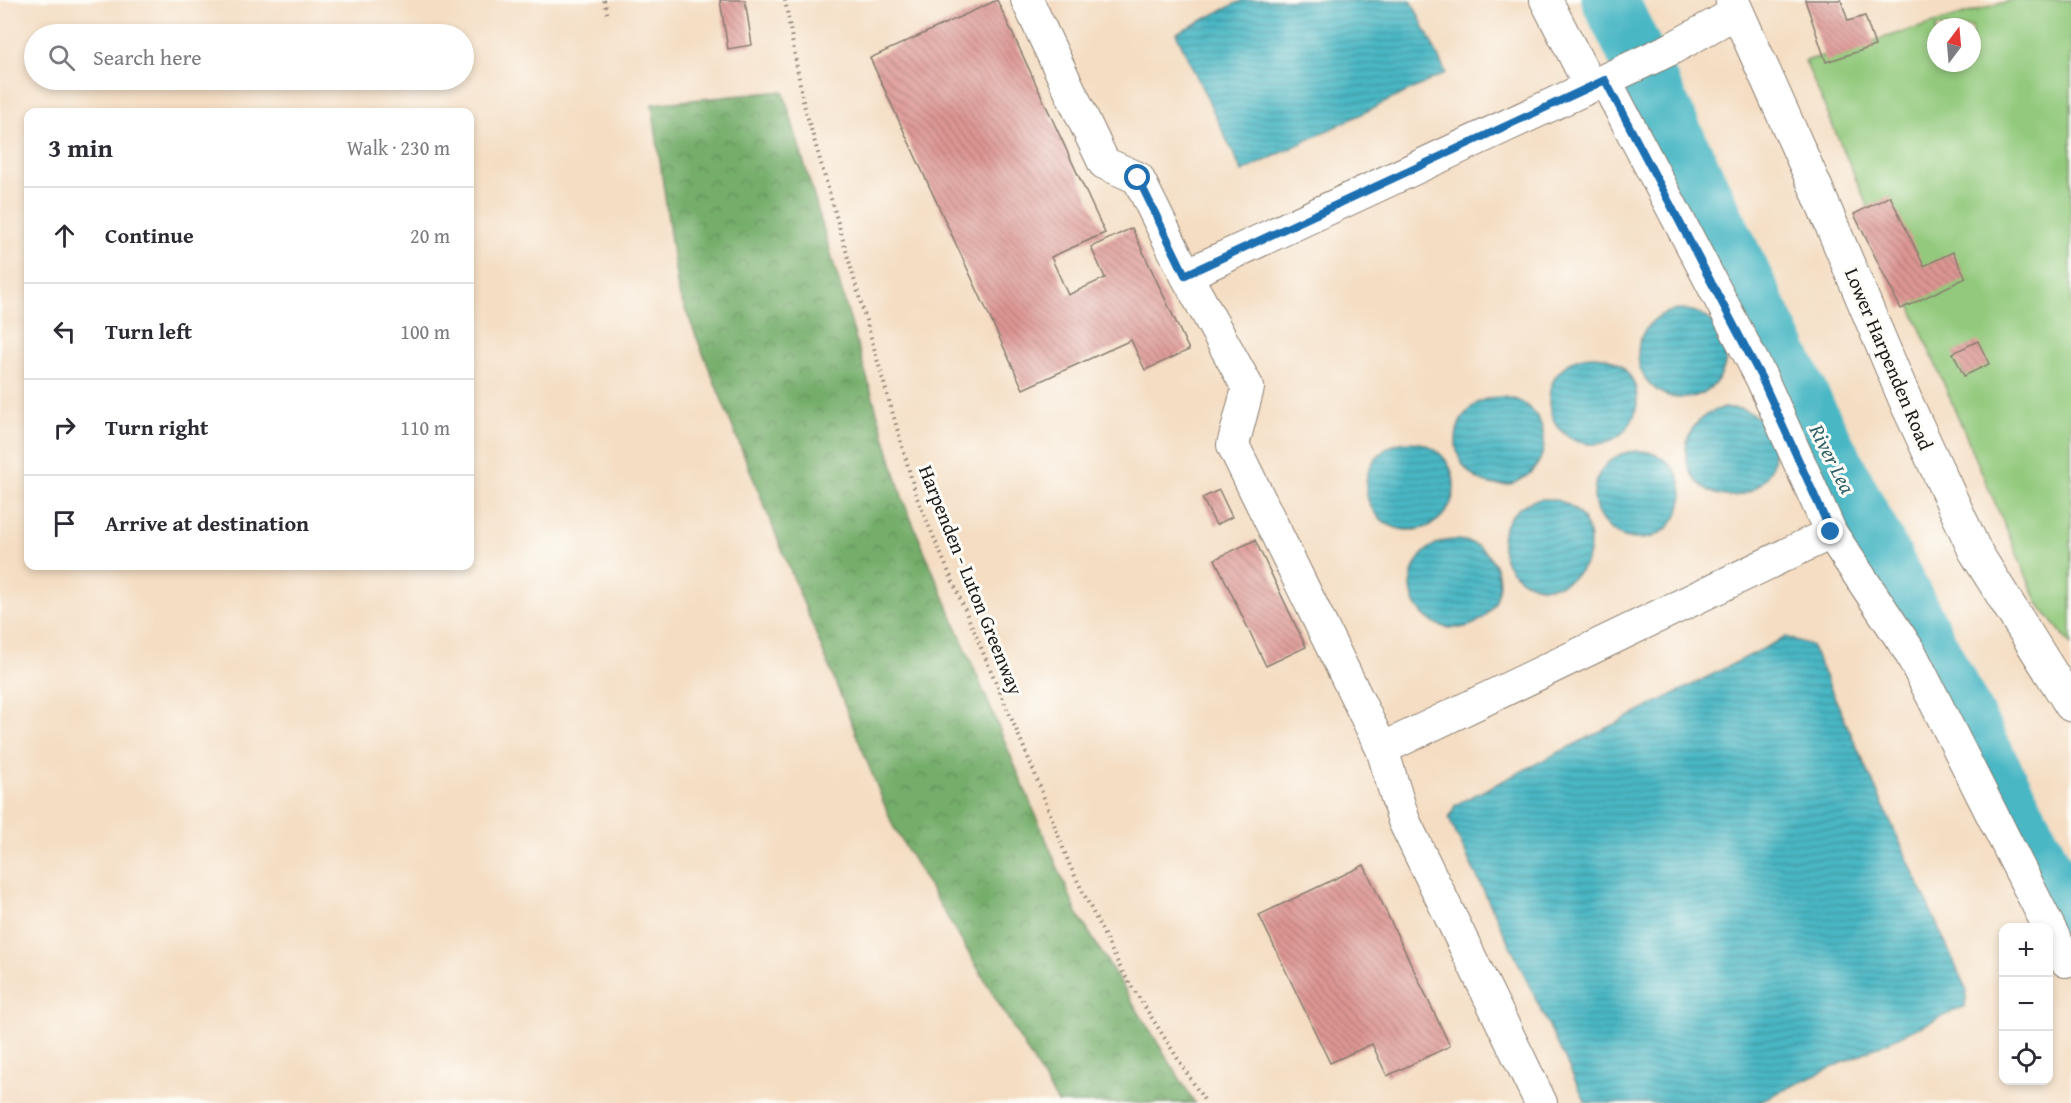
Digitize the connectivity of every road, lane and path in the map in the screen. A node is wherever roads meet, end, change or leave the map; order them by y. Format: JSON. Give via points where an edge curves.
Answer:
{"nodes":[{"id":1,"x":604,"y":0,"type":"edge"},
{"id":2,"x":785,"y":0,"type":"edge"},
{"id":3,"x":1027,"y":0,"type":"edge"},
{"id":4,"x":1546,"y":0,"type":"edge"},
{"id":5,"x":1735,"y":6,"type":"edge"},
{"id":6,"x":608,"y":16,"type":"dead end"},
{"id":7,"x":1598,"y":83,"type":"junction"},
{"id":8,"x":1185,"y":275,"type":"junction"},
{"id":9,"x":1831,"y":532,"type":"junction"},
{"id":10,"x":2071,"y":705,"type":"edge"},
{"id":11,"x":1382,"y":749,"type":"junction"},
{"id":12,"x":2066,"y":961,"type":"dead end"},
{"id":13,"x":1206,"y":1103,"type":"edge"},
{"id":14,"x":1541,"y":1103,"type":"edge"}],
"edges":[{"from":1,"to":6,"type":"path"},
{"from":2,"to":13,"type":"path","name":"Harpenden - Luton Greenway","via":[[803,101],[916,498],[1033,769],[1070,866],[1122,970]]},
{"from":3,"to":8,"type":"lane","via":[[1104,163],[1138,178]]},
{"from":4,"to":7,"type":"lane"},
{"from":5,"to":7,"type":"lane","via":[[1671,49]]},
{"from":5,"to":10,"type":"main road","name":"Lower Harpenden Road","via":[[1975,551]]},
{"from":7,"to":8,"type":"lane"},
{"from":7,"to":9,"type":"lane","via":[[1761,377]]},
{"from":8,"to":11,"type":"lane","via":[[1248,388],[1233,445]]},
{"from":9,"to":11,"type":"lane"},
{"from":9,"to":12,"type":"lane","via":[[1910,652]]},
{"from":11,"to":14,"type":"lane","via":[[1404,821]]}]}
